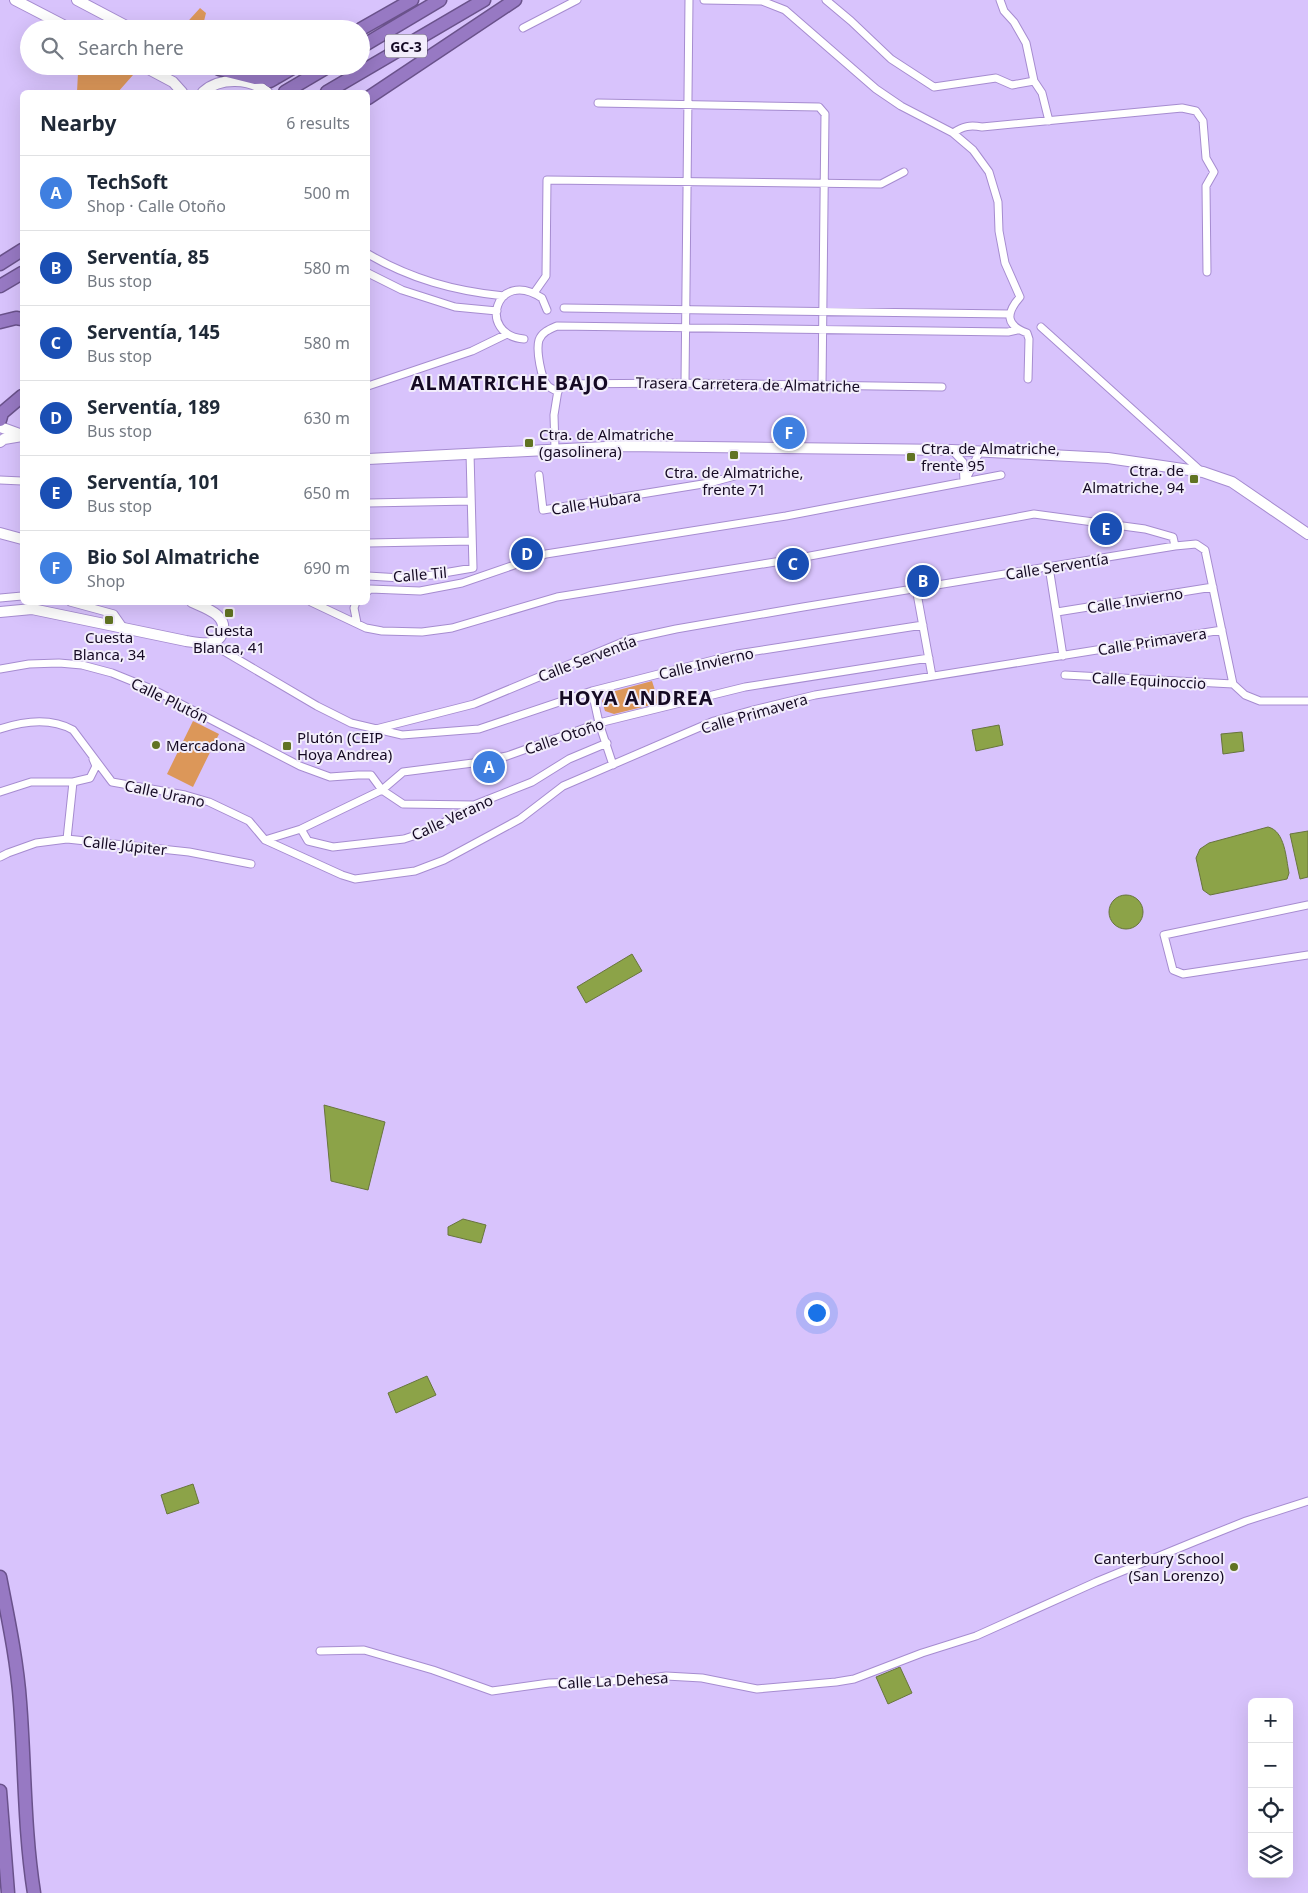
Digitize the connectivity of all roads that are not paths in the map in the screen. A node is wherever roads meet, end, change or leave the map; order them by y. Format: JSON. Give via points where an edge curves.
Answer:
{"nodes":[{"id":1,"x":15,"y":0,"type":"edge"},
{"id":2,"x":77,"y":0,"type":"edge"},
{"id":3,"x":412,"y":0,"type":"edge"},
{"id":4,"x":440,"y":0,"type":"edge"},
{"id":5,"x":484,"y":0,"type":"edge"},
{"id":6,"x":515,"y":0,"type":"edge"},
{"id":7,"x":577,"y":0,"type":"edge"},
{"id":8,"x":689,"y":0,"type":"edge"},
{"id":9,"x":704,"y":0,"type":"edge"},
{"id":10,"x":826,"y":0,"type":"edge"},
{"id":11,"x":1000,"y":0,"type":"edge"},
{"id":12,"x":54,"y":20,"type":"edge"},
{"id":13,"x":115,"y":20,"type":"edge"},
{"id":14,"x":370,"y":24,"type":"edge"},
{"id":15,"x":523,"y":28,"type":"dead end"},
{"id":16,"x":370,"y":42,"type":"edge"},
{"id":17,"x":370,"y":67,"type":"edge"},
{"id":18,"x":160,"y":75,"type":"edge"},
{"id":19,"x":232,"y":75,"type":"edge"},
{"id":20,"x":243,"y":75,"type":"edge"},
{"id":21,"x":281,"y":75,"type":"edge"},
{"id":22,"x":314,"y":75,"type":"edge"},
{"id":23,"x":356,"y":75,"type":"edge"},
{"id":24,"x":278,"y":77,"type":"junction"},
{"id":25,"x":1034,"y":81,"type":"junction"},
{"id":26,"x":250,"y":83,"type":"junction"},
{"id":27,"x":180,"y":90,"type":"edge"},
{"id":28,"x":207,"y":90,"type":"edge"},
{"id":29,"x":264,"y":90,"type":"edge"},
{"id":30,"x":288,"y":90,"type":"edge"},
{"id":31,"x":330,"y":90,"type":"edge"},
{"id":32,"x":370,"y":97,"type":"edge"},
{"id":33,"x":598,"y":103,"type":"dead end"},
{"id":34,"x":688,"y":104,"type":"junction"},
{"id":35,"x":1049,"y":121,"type":"junction"},
{"id":36,"x":953,"y":133,"type":"junction"},
{"id":37,"x":904,"y":172,"type":"dead end"},
{"id":38,"x":686,"y":181,"type":"junction"},
{"id":39,"x":824,"y":182,"type":"junction"},
{"id":40,"x":20,"y":245,"type":"edge"},
{"id":41,"x":20,"y":251,"type":"edge"},
{"id":42,"x":370,"y":255,"type":"edge"},
{"id":43,"x":0,"y":257,"type":"edge"},
{"id":44,"x":0,"y":264,"type":"edge"},
{"id":45,"x":1207,"y":272,"type":"dead end"},
{"id":46,"x":370,"y":273,"type":"edge"},
{"id":47,"x":20,"y":274,"type":"edge"},
{"id":48,"x":0,"y":286,"type":"edge"},
{"id":49,"x":534,"y":293,"type":"junction"},
{"id":50,"x":504,"y":296,"type":"junction"},
{"id":51,"x":564,"y":308,"type":"dead end"},
{"id":52,"x":547,"y":310,"type":"dead end"},
{"id":53,"x":685,"y":310,"type":"junction"},
{"id":54,"x":496,"y":311,"type":"junction"},
{"id":55,"x":823,"y":311,"type":"junction"},
{"id":56,"x":1009,"y":314,"type":"junction"},
{"id":57,"x":20,"y":319,"type":"edge"},
{"id":58,"x":0,"y":322,"type":"edge"},
{"id":59,"x":1040,"y":327,"type":"dead end"},
{"id":60,"x":685,"y":328,"type":"junction"},
{"id":61,"x":823,"y":330,"type":"junction"},
{"id":62,"x":1017,"y":330,"type":"junction"},
{"id":63,"x":507,"y":334,"type":"junction"},
{"id":64,"x":524,"y":339,"type":"dead end"},
{"id":65,"x":1028,"y":379,"type":"dead end"},
{"id":66,"x":685,"y":383,"type":"junction"},
{"id":67,"x":370,"y":385,"type":"edge"},
{"id":68,"x":822,"y":385,"type":"junction"},
{"id":69,"x":942,"y":387,"type":"dead end"},
{"id":70,"x":558,"y":392,"type":"junction"},
{"id":71,"x":20,"y":397,"type":"edge"},
{"id":72,"x":0,"y":402,"type":"edge"},
{"id":73,"x":0,"y":420,"type":"edge"},
{"id":74,"x":0,"y":427,"type":"edge"},
{"id":75,"x":20,"y":435,"type":"edge"},
{"id":76,"x":20,"y":436,"type":"edge"},
{"id":77,"x":0,"y":442,"type":"edge"},
{"id":78,"x":555,"y":450,"type":"junction"},
{"id":79,"x":952,"y":450,"type":"junction"},
{"id":80,"x":980,"y":451,"type":"junction"},
{"id":81,"x":470,"y":453,"type":"junction"},
{"id":82,"x":370,"y":460,"type":"edge"},
{"id":83,"x":1203,"y":472,"type":"junction"},
{"id":84,"x":742,"y":474,"type":"dead end"},
{"id":85,"x":539,"y":475,"type":"dead end"},
{"id":86,"x":1001,"y":475,"type":"dead end"},
{"id":87,"x":0,"y":480,"type":"edge"},
{"id":88,"x":20,"y":481,"type":"edge"},
{"id":89,"x":964,"y":481,"type":"junction"},
{"id":90,"x":471,"y":501,"type":"junction"},
{"id":91,"x":370,"y":503,"type":"edge"},
{"id":92,"x":0,"y":533,"type":"edge"},
{"id":93,"x":1308,"y":534,"type":"edge"},
{"id":94,"x":20,"y":538,"type":"edge"},
{"id":95,"x":472,"y":541,"type":"junction"},
{"id":96,"x":370,"y":543,"type":"edge"},
{"id":97,"x":1175,"y":546,"type":"junction"},
{"id":98,"x":1049,"y":567,"type":"junction"},
{"id":99,"x":370,"y":576,"type":"edge"},
{"id":100,"x":1213,"y":587,"type":"junction"},
{"id":101,"x":916,"y":588,"type":"junction"},
{"id":102,"x":370,"y":589,"type":"edge"},
{"id":103,"x":20,"y":596,"type":"edge"},
{"id":104,"x":0,"y":598,"type":"edge"},
{"id":105,"x":81,"y":605,"type":"edge"},
{"id":106,"x":199,"y":605,"type":"edge"},
{"id":107,"x":318,"y":605,"type":"edge"},
{"id":108,"x":355,"y":605,"type":"edge"},
{"id":109,"x":0,"y":612,"type":"edge"},
{"id":110,"x":1057,"y":612,"type":"junction"},
{"id":111,"x":357,"y":623,"type":"junction"},
{"id":112,"x":923,"y":625,"type":"junction"},
{"id":113,"x":123,"y":627,"type":"junction"},
{"id":114,"x":1222,"y":630,"type":"junction"},
{"id":115,"x":210,"y":643,"type":"junction"},
{"id":116,"x":1063,"y":656,"type":"junction"},
{"id":117,"x":929,"y":658,"type":"junction"},
{"id":118,"x":0,"y":668,"type":"edge"},
{"id":119,"x":1065,"y":675,"type":"dead end"},
{"id":120,"x":932,"y":676,"type":"junction"},
{"id":121,"x":1233,"y":684,"type":"junction"},
{"id":122,"x":592,"y":691,"type":"junction"},
{"id":123,"x":1308,"y":701,"type":"edge"},
{"id":124,"x":599,"y":723,"type":"junction"},
{"id":125,"x":0,"y":729,"type":"edge"},
{"id":126,"x":376,"y":729,"type":"junction"},
{"id":127,"x":606,"y":743,"type":"junction"},
{"id":128,"x":92,"y":755,"type":"junction"},
{"id":129,"x":613,"y":765,"type":"junction"},
{"id":130,"x":73,"y":782,"type":"junction"},
{"id":131,"x":382,"y":790,"type":"junction"},
{"id":132,"x":0,"y":792,"type":"edge"},
{"id":133,"x":474,"y":805,"type":"junction"},
{"id":134,"x":301,"y":829,"type":"junction"},
{"id":135,"x":66,"y":839,"type":"junction"},
{"id":136,"x":265,"y":840,"type":"junction"},
{"id":137,"x":0,"y":857,"type":"edge"},
{"id":138,"x":251,"y":864,"type":"dead end"},
{"id":139,"x":1308,"y":905,"type":"edge"},
{"id":140,"x":1308,"y":955,"type":"edge"},
{"id":141,"x":1308,"y":1501,"type":"edge"},
{"id":142,"x":0,"y":1577,"type":"edge"},
{"id":143,"x":320,"y":1651,"type":"dead end"},
{"id":144,"x":0,"y":1791,"type":"edge"},
{"id":145,"x":8,"y":1893,"type":"edge"},
{"id":146,"x":34,"y":1893,"type":"edge"}],
"edges":[{"from":1,"to":12,"type":"main road"},
{"from":2,"to":13,"type":"main road"},
{"from":3,"to":14,"type":"highway"},
{"from":4,"to":16,"type":"highway","number":"GC-3"},
{"from":5,"to":17,"type":"highway","number":"GC-3"},
{"from":6,"to":32,"type":"highway"},
{"from":7,"to":15,"type":"street"},
{"from":8,"to":34,"type":"street"},
{"from":9,"to":36,"type":"street","via":[[762,1],[785,10],[876,89]]},
{"from":10,"to":25,"type":"street","via":[[892,59],[934,87],[996,78],[1012,86]]},
{"from":11,"to":25,"type":"street","via":[[1026,43]]},
{"from":18,"to":27,"type":"main road"},
{"from":19,"to":26,"type":"main road"},
{"from":20,"to":24,"type":"highway"},
{"from":21,"to":24,"type":"highway"},
{"from":22,"to":30,"type":"highway"},
{"from":23,"to":31,"type":"highway","number":"GC-3"},
{"from":24,"to":26,"type":"highway","via":[[267,83]]},
{"from":25,"to":35,"type":"street","via":[[1042,93]]},
{"from":26,"to":28,"type":"main road","via":[[220,83]]},
{"from":26,"to":29,"type":"main road"},
{"from":33,"to":34,"type":"street"},
{"from":34,"to":38,"type":"street"},
{"from":34,"to":39,"type":"street","via":[[819,107],[825,114]]},
{"from":35,"to":36,"type":"street","via":[[962,126]]},
{"from":35,"to":45,"type":"street","via":[[1182,108],[1196,111],[1203,121],[1206,158],[1214,172],[1206,186]]},
{"from":36,"to":56,"type":"street","via":[[973,150],[989,172],[998,202],[1005,263],[1020,297]]},
{"from":37,"to":39,"type":"street","via":[[881,184]]},
{"from":38,"to":39,"type":"street"},
{"from":38,"to":49,"type":"street","via":[[547,180],[546,276]]},
{"from":38,"to":53,"type":"street"},
{"from":39,"to":55,"type":"street"},
{"from":40,"to":43,"type":"highway"},
{"from":41,"to":44,"type":"highway"},
{"from":42,"to":50,"type":"street","via":[[434,283],[470,293]]},
{"from":46,"to":54,"type":"street","via":[[402,290],[455,307]]},
{"from":47,"to":48,"type":"highway"},
{"from":49,"to":50,"type":"street","via":[[519,289]]},
{"from":49,"to":52,"type":"street","via":[[542,298]]},
{"from":50,"to":54,"type":"street"},
{"from":51,"to":53,"type":"street"},
{"from":53,"to":55,"type":"street"},
{"from":53,"to":60,"type":"street"},
{"from":54,"to":63,"type":"street","via":[[497,321]]},
{"from":55,"to":56,"type":"street"},
{"from":55,"to":61,"type":"street"},
{"from":56,"to":62,"type":"street"},
{"from":57,"to":58,"type":"highway"},
{"from":59,"to":83,"type":"street"},
{"from":60,"to":61,"type":"street"},
{"from":60,"to":66,"type":"street"},
{"from":60,"to":70,"type":"street","via":[[574,325],[547,330],[539,340],[538,353],[547,386]]},
{"from":61,"to":62,"type":"street"},
{"from":61,"to":68,"type":"street"},
{"from":62,"to":65,"type":"street","via":[[1026,333],[1029,339]]},
{"from":63,"to":64,"type":"street"},
{"from":63,"to":67,"type":"street","via":[[472,351]]},
{"from":66,"to":68,"type":"street","name":"Trasera Carretera de Almatriche"},
{"from":66,"to":70,"type":"street","name":"Trasera Carretera de Almatriche","via":[[560,384]]},
{"from":68,"to":69,"type":"street","name":"Trasera Carretera de Almatriche"},
{"from":70,"to":78,"type":"street","via":[[554,415]]},
{"from":71,"to":72,"type":"highway"},
{"from":71,"to":73,"type":"highway","via":[[2,413]]},
{"from":74,"to":75,"type":"main road"},
{"from":76,"to":77,"type":"main road"},
{"from":78,"to":79,"type":"main road","via":[[635,446]]},
{"from":78,"to":81,"type":"main road"},
{"from":79,"to":80,"type":"main road"},
{"from":79,"to":89,"type":"street","via":[[963,462]]},
{"from":80,"to":83,"type":"main road","via":[[1108,458]]},
{"from":80,"to":89,"type":"street"},
{"from":81,"to":82,"type":"main road"},
{"from":81,"to":90,"type":"street"},
{"from":83,"to":93,"type":"main road","via":[[1232,482]]},
{"from":84,"to":85,"type":"street","name":"Calle Hubara","via":[[709,484],[543,510]]},
{"from":86,"to":89,"type":"street"},
{"from":87,"to":88,"type":"street"},
{"from":89,"to":102,"type":"street","via":[[786,516],[546,554],[462,584],[420,590]]},
{"from":90,"to":91,"type":"street"},
{"from":90,"to":95,"type":"street"},
{"from":92,"to":94,"type":"main road"},
{"from":95,"to":96,"type":"street"},
{"from":95,"to":99,"type":"street","name":"Calle Til","via":[[472,568],[432,576]]},
{"from":97,"to":98,"type":"street","name":"Calle Serventía"},
{"from":97,"to":100,"type":"street","name":"Calle Serventía","via":[[1196,544],[1205,550]]},
{"from":97,"to":111,"type":"street","via":[[1173,537],[1145,529],[1034,514],[794,559],[557,597],[452,628],[422,632],[382,631]]},
{"from":98,"to":101,"type":"street","name":"Calle Serventía"},
{"from":98,"to":110,"type":"street"},
{"from":100,"to":110,"type":"street","name":"Calle Invierno"},
{"from":100,"to":114,"type":"street","name":"Calle Serventía"},
{"from":101,"to":112,"type":"street"},
{"from":101,"to":126,"type":"street","name":"Calle Serventía","via":[[630,639],[474,704]]},
{"from":103,"to":104,"type":"street"},
{"from":105,"to":113,"type":"street","via":[[114,614]]},
{"from":106,"to":115,"type":"main road","via":[[222,620],[223,631],[219,640]]},
{"from":107,"to":111,"type":"street"},
{"from":108,"to":111,"type":"street"},
{"from":109,"to":113,"type":"main road","via":[[32,609]]},
{"from":110,"to":116,"type":"street"},
{"from":112,"to":117,"type":"street"},
{"from":112,"to":122,"type":"street","name":"Calle Invierno","via":[[737,654]]},
{"from":113,"to":115,"type":"main road"},
{"from":114,"to":116,"type":"street","name":"Calle Primavera"},
{"from":114,"to":121,"type":"street","name":"Calle Serventía"},
{"from":115,"to":126,"type":"street","name":"Calle Serventía","via":[[317,706],[351,723]]},
{"from":116,"to":120,"type":"street","name":"Calle Primavera"},
{"from":117,"to":120,"type":"street"},
{"from":117,"to":124,"type":"street","name":"Calle Otoño","via":[[744,687]]},
{"from":118,"to":131,"type":"street","name":"Calle Plutón","via":[[59,663],[112,673],[154,690],[300,766],[330,777],[371,775]]},
{"from":119,"to":121,"type":"street","name":"Calle Equinoccio"},
{"from":120,"to":129,"type":"street","name":"Calle Primavera","via":[[816,695],[753,710],[714,721]]},
{"from":121,"to":123,"type":"street","via":[[1245,695],[1260,701]]},
{"from":122,"to":124,"type":"street"},
{"from":122,"to":126,"type":"street","name":"Calle Invierno","via":[[479,729],[402,735]]},
{"from":124,"to":127,"type":"street"},
{"from":124,"to":131,"type":"street","name":"Calle Otoño","via":[[507,756],[473,764],[403,772]]},
{"from":125,"to":128,"type":"street","via":[[16,723],[46,721],[64,725],[73,730]]},
{"from":127,"to":129,"type":"street"},
{"from":127,"to":133,"type":"street","name":"Calle Verano","via":[[569,759],[532,782]]},
{"from":128,"to":130,"type":"street","via":[[96,766],[90,778]]},
{"from":128,"to":136,"type":"street","name":"Calle Urano","via":[[112,782],[210,802],[249,821]]},
{"from":129,"to":136,"type":"street","name":"Calle Primavera","via":[[563,786],[520,819],[444,860],[415,871],[355,879]]},
{"from":130,"to":132,"type":"street","via":[[31,782]]},
{"from":130,"to":135,"type":"street"},
{"from":131,"to":133,"type":"street","via":[[402,804]]},
{"from":131,"to":134,"type":"street","name":"Calle Otoño"},
{"from":133,"to":134,"type":"street","name":"Calle Verano","via":[[431,830],[404,839],[333,846],[308,841]]},
{"from":134,"to":136,"type":"street"},
{"from":135,"to":137,"type":"street","name":"Calle Júpiter","via":[[36,843]]},
{"from":135,"to":138,"type":"street","name":"Calle Júpiter","via":[[190,852]]},
{"from":139,"to":140,"type":"street","via":[[1164,935],[1173,970],[1183,974]]},
{"from":141,"to":143,"type":"street","name":"Calle La Dehesa","via":[[1246,1521],[1096,1582],[976,1636],[854,1679],[757,1689],[702,1678],[666,1676],[549,1683],[492,1691],[364,1650]]},
{"from":142,"to":146,"type":"highway","via":[[20,1700]]},
{"from":144,"to":145,"type":"highway"}]}
